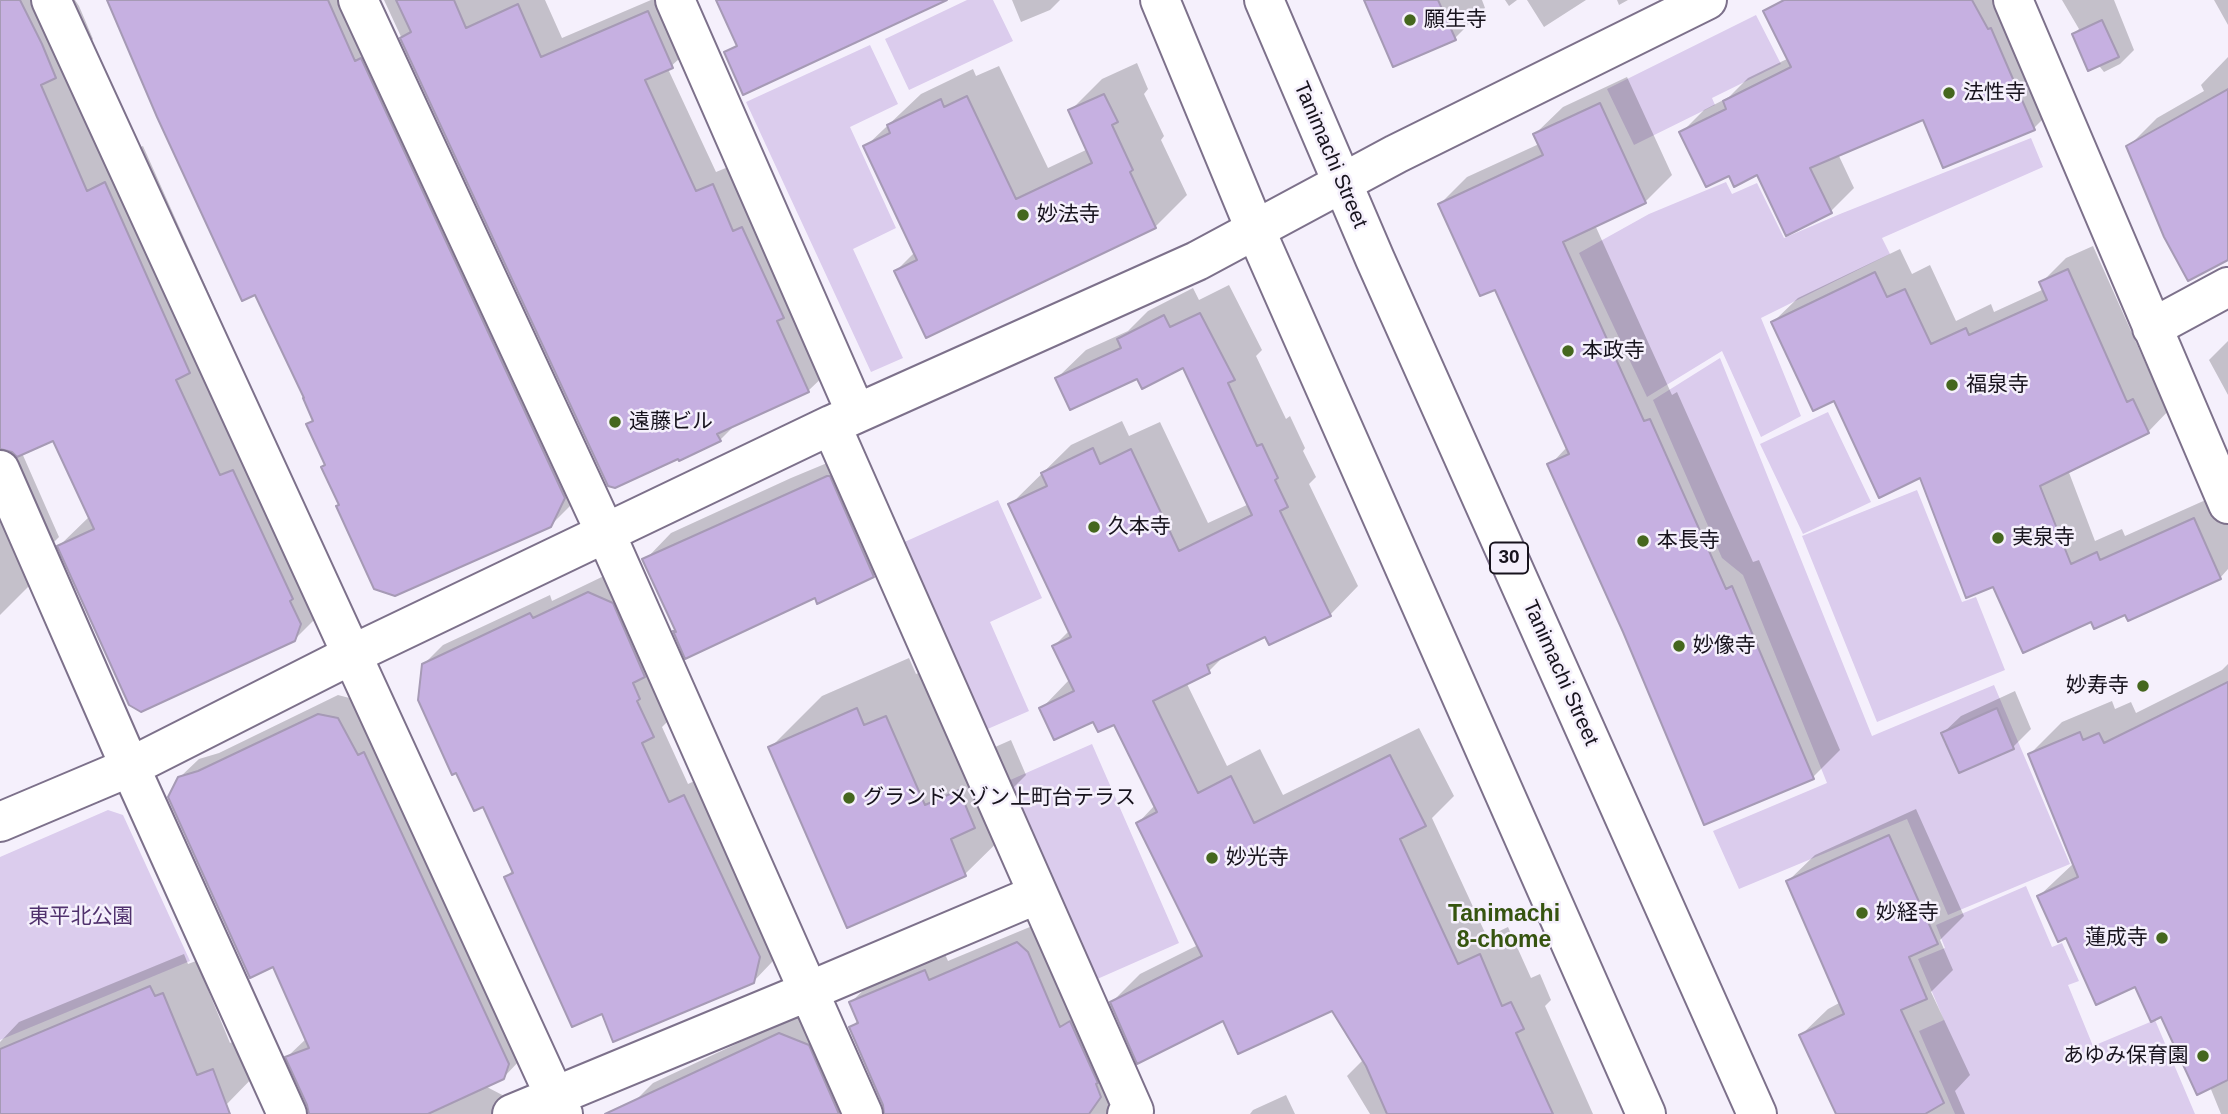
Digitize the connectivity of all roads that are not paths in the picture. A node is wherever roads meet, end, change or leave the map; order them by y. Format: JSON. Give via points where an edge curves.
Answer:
{"nodes":[{"id":1,"x":51,"y":0,"type":"edge"},
{"id":2,"x":358,"y":0,"type":"edge"},
{"id":3,"x":675,"y":0,"type":"edge"},
{"id":4,"x":1160,"y":0,"type":"edge"},
{"id":5,"x":1264,"y":0,"type":"edge"},
{"id":6,"x":1707,"y":0,"type":"edge"},
{"id":7,"x":2013,"y":0,"type":"edge"},
{"id":8,"x":1341,"y":184,"type":"junction"},
{"id":9,"x":1255,"y":229,"type":"junction"},
{"id":10,"x":2228,"y":287,"type":"edge"},
{"id":11,"x":2152,"y":328,"type":"junction"},
{"id":12,"x":843,"y":419,"type":"junction"},
{"id":13,"x":0,"y":470,"type":"edge"},
{"id":14,"x":2228,"y":504,"type":"edge"},
{"id":15,"x":605,"y":533,"type":"junction"},
{"id":16,"x":353,"y":654,"type":"junction"},
{"id":17,"x":130,"y":767,"type":"junction"},
{"id":18,"x":0,"y":822,"type":"edge"},
{"id":19,"x":1038,"y":894,"type":"junction"},
{"id":20,"x":809,"y":992,"type":"junction"},
{"id":21,"x":559,"y":1105,"type":"edge"},
{"id":22,"x":286,"y":1114,"type":"edge"},
{"id":23,"x":512,"y":1114,"type":"edge"},
{"id":24,"x":863,"y":1114,"type":"edge"},
{"id":25,"x":1127,"y":1114,"type":"edge"},
{"id":26,"x":1646,"y":1114,"type":"edge"},
{"id":27,"x":1758,"y":1114,"type":"edge"}],
"edges":[{"from":1,"to":16,"type":"street"},
{"from":2,"to":15,"type":"street"},
{"from":3,"to":12,"type":"street"},
{"from":4,"to":9,"type":"street"},
{"from":5,"to":8,"type":"street","name":"Tanimachi Street","number":"30"},
{"from":6,"to":8,"type":"street"},
{"from":7,"to":11,"type":"street"},
{"from":8,"to":9,"type":"street"},
{"from":8,"to":27,"type":"street","name":"Tanimachi Street","number":"30"},
{"from":9,"to":12,"type":"street","via":[[1197,261]]},
{"from":9,"to":26,"type":"street"},
{"from":10,"to":11,"type":"street"},
{"from":11,"to":14,"type":"street"},
{"from":12,"to":15,"type":"street"},
{"from":12,"to":19,"type":"street"},
{"from":13,"to":17,"type":"street"},
{"from":15,"to":16,"type":"street"},
{"from":15,"to":20,"type":"street"},
{"from":16,"to":17,"type":"street"},
{"from":16,"to":21,"type":"street"},
{"from":17,"to":18,"type":"street"},
{"from":17,"to":22,"type":"street"},
{"from":19,"to":20,"type":"street"},
{"from":19,"to":25,"type":"street","via":[[1134,1111]]},
{"from":20,"to":21,"type":"street"},
{"from":20,"to":24,"type":"street"},
{"from":21,"to":23,"type":"street"}]}
